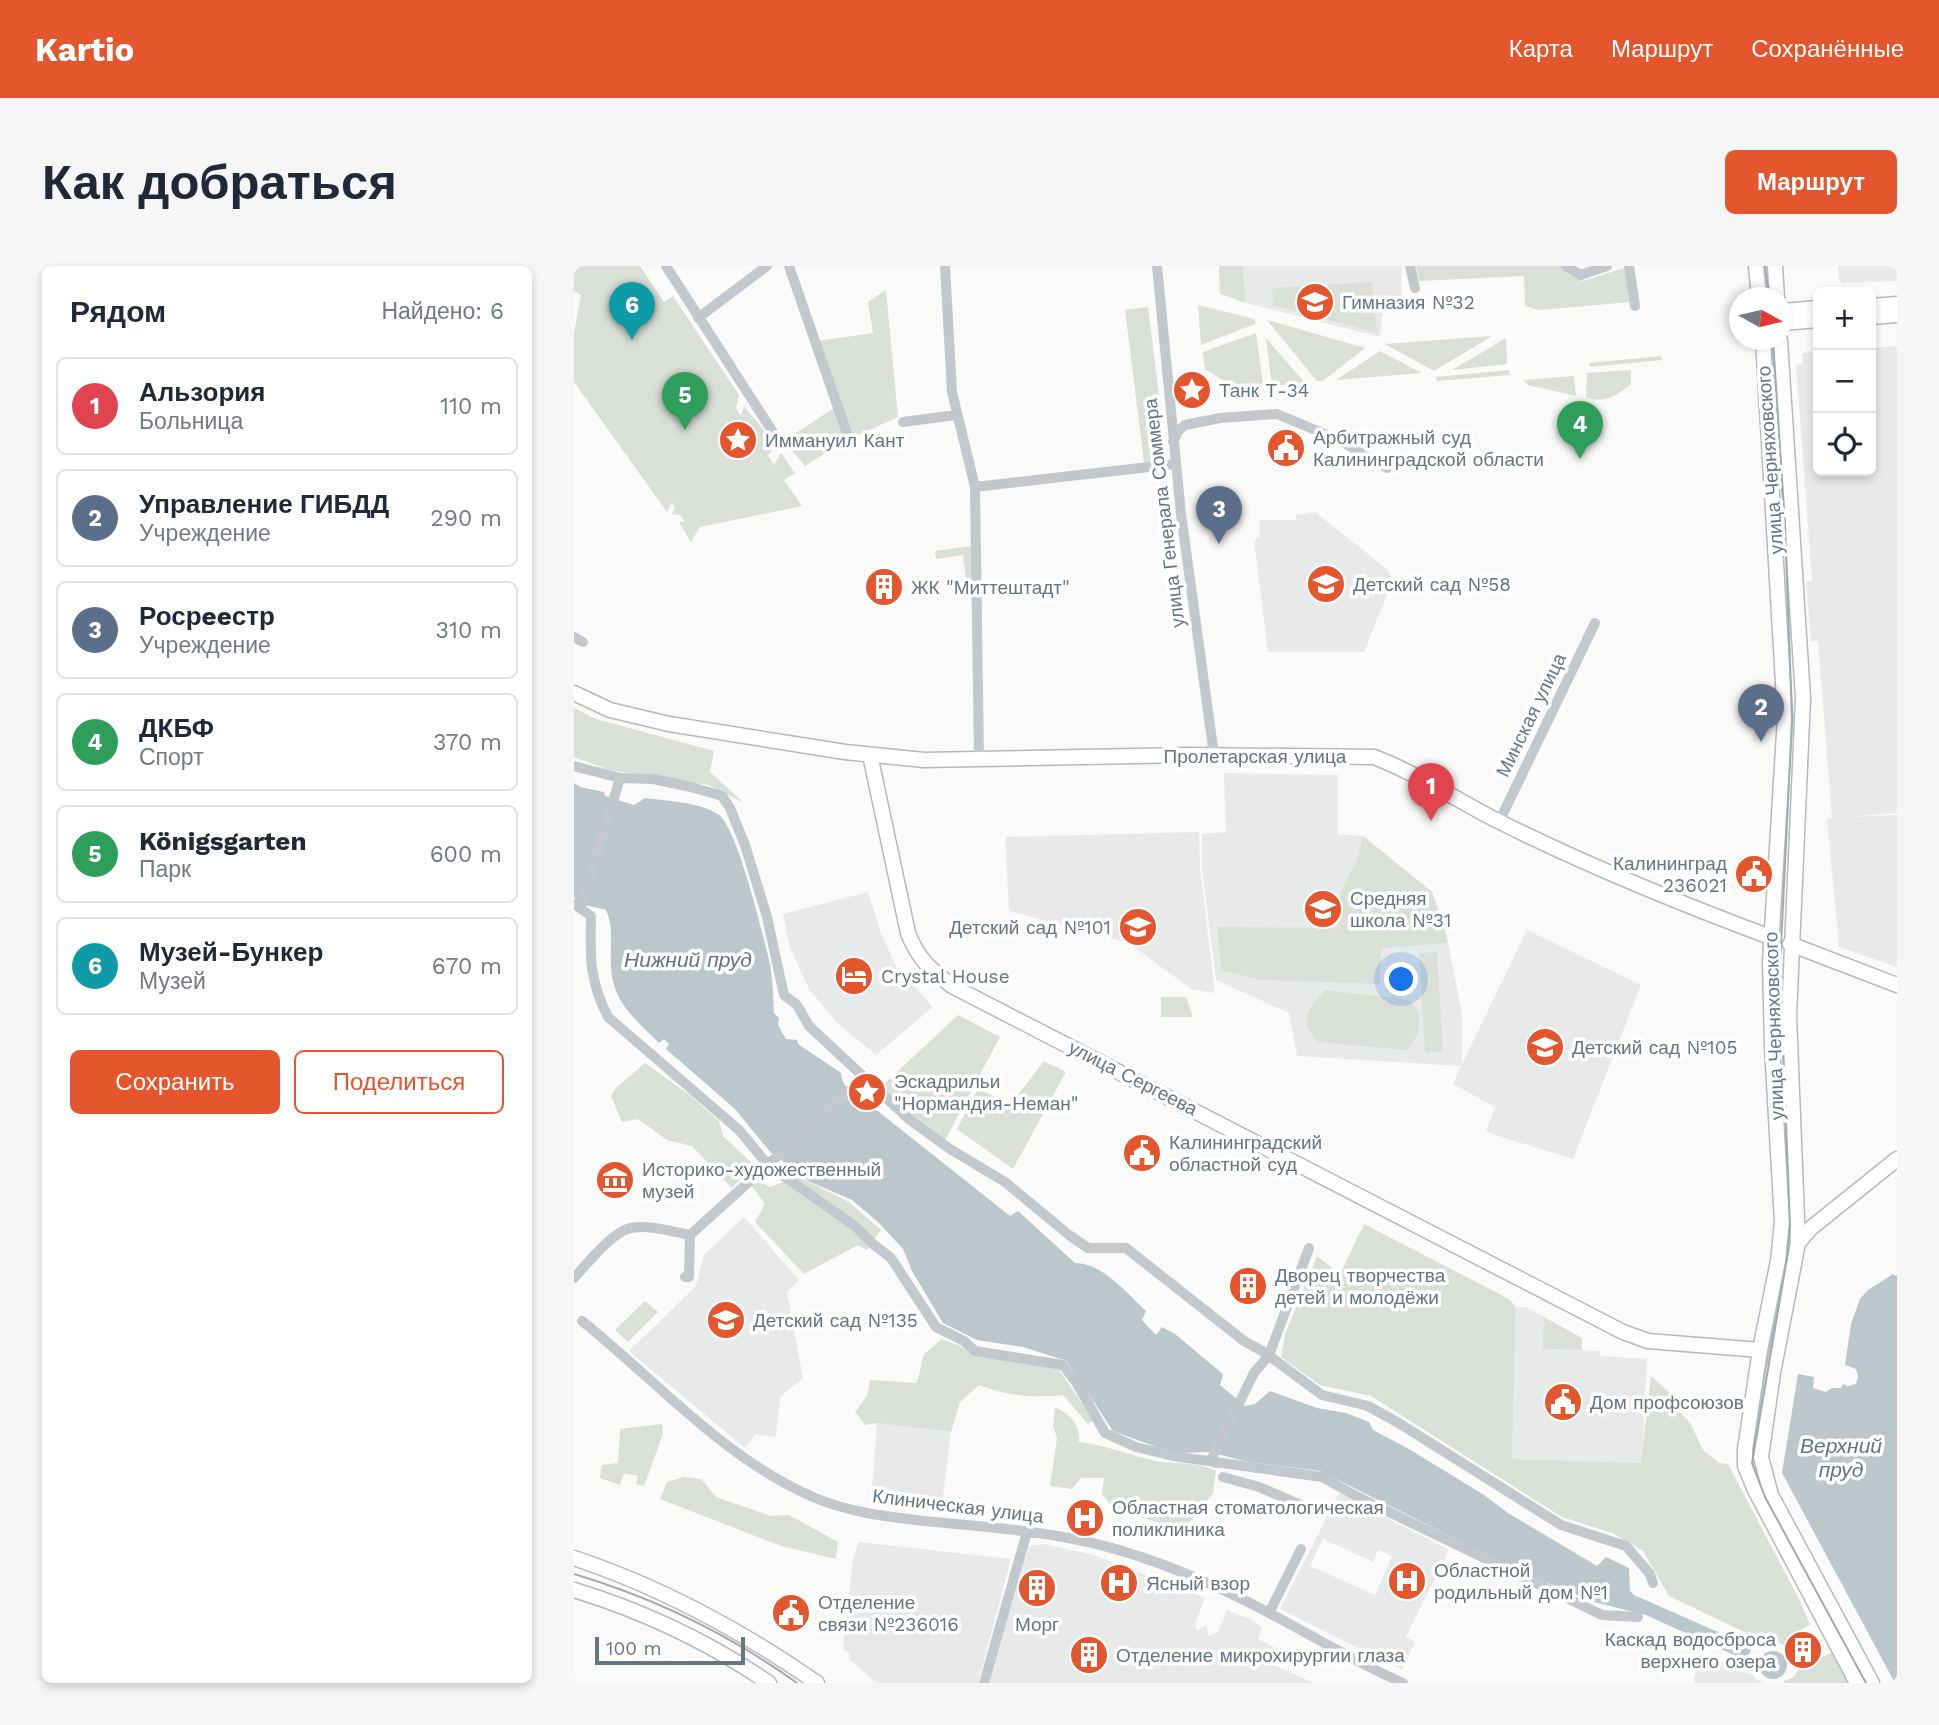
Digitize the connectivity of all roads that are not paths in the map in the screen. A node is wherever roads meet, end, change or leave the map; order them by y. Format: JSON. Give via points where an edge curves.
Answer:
{"nodes":[{"id":1,"x":666,"y":266,"type":"edge"},
{"id":2,"x":767,"y":266,"type":"edge"},
{"id":3,"x":789,"y":266,"type":"edge"},
{"id":4,"x":945,"y":266,"type":"edge"},
{"id":5,"x":1157,"y":266,"type":"edge"},
{"id":6,"x":1410,"y":266,"type":"edge"},
{"id":7,"x":1566,"y":266,"type":"edge"},
{"id":8,"x":1608,"y":266,"type":"edge"},
{"id":9,"x":1629,"y":266,"type":"edge"},
{"id":10,"x":1756,"y":266,"type":"edge"},
{"id":11,"x":1775,"y":266,"type":"edge"},
{"id":12,"x":1758,"y":287,"type":"edge"},
{"id":13,"x":1776,"y":287,"type":"edge"},
{"id":14,"x":1415,"y":288,"type":"dead end"},
{"id":15,"x":1897,"y":304,"type":"edge"},
{"id":16,"x":1635,"y":306,"type":"dead end"},
{"id":17,"x":1876,"y":306,"type":"edge"},
{"id":18,"x":1813,"y":308,"type":"edge"},
{"id":19,"x":1792,"y":310,"type":"edge"},
{"id":20,"x":1897,"y":315,"type":"edge"},
{"id":21,"x":1876,"y":317,"type":"edge"},
{"id":22,"x":698,"y":318,"type":"junction"},
{"id":23,"x":1813,"y":320,"type":"edge"},
{"id":24,"x":1792,"y":322,"type":"edge"},
{"id":25,"x":1764,"y":350,"type":"edge"},
{"id":26,"x":1781,"y":350,"type":"edge"},
{"id":27,"x":956,"y":415,"type":"junction"},
{"id":28,"x":904,"y":422,"type":"dead end"},
{"id":29,"x":778,"y":440,"type":"dead end"},
{"id":30,"x":1172,"y":443,"type":"junction"},
{"id":31,"x":852,"y":445,"type":"dead end"},
{"id":32,"x":1175,"y":464,"type":"junction"},
{"id":33,"x":1387,"y":468,"type":"dead end"},
{"id":34,"x":975,"y":487,"type":"junction"},
{"id":35,"x":1595,"y":623,"type":"dead end"},
{"id":36,"x":574,"y":693,"type":"edge"},
{"id":37,"x":870,"y":755,"type":"junction"},
{"id":38,"x":1214,"y":755,"type":"junction"},
{"id":39,"x":979,"y":760,"type":"junction"},
{"id":40,"x":574,"y":766,"type":"edge"},
{"id":41,"x":620,"y":778,"type":"junction"},
{"id":42,"x":1777,"y":819,"type":"junction"},
{"id":43,"x":1799,"y":821,"type":"junction"},
{"id":44,"x":1499,"y":822,"type":"junction"},
{"id":45,"x":577,"y":905,"type":"edge"},
{"id":46,"x":1770,"y":937,"type":"junction"},
{"id":47,"x":1790,"y":944,"type":"junction"},
{"id":48,"x":1897,"y":985,"type":"edge"},
{"id":49,"x":854,"y":1087,"type":"dead end"},
{"id":50,"x":1897,"y":1159,"type":"edge"},
{"id":51,"x":772,"y":1161,"type":"junction"},
{"id":52,"x":690,"y":1235,"type":"junction"},
{"id":53,"x":1798,"y":1243,"type":"junction"},
{"id":54,"x":1309,"y":1248,"type":"dead end"},
{"id":55,"x":685,"y":1277,"type":"dead end"},
{"id":56,"x":574,"y":1278,"type":"edge"},
{"id":57,"x":583,"y":1321,"type":"dead end"},
{"id":58,"x":1760,"y":1350,"type":"junction"},
{"id":59,"x":1777,"y":1352,"type":"junction"},
{"id":60,"x":1269,"y":1355,"type":"junction"},
{"id":61,"x":1211,"y":1460,"type":"junction"},
{"id":62,"x":1313,"y":1510,"type":"dead end"},
{"id":63,"x":1027,"y":1532,"type":"junction"},
{"id":64,"x":1301,"y":1549,"type":"dead end"},
{"id":65,"x":574,"y":1558,"type":"edge"},
{"id":66,"x":1653,"y":1583,"type":"dead end"},
{"id":67,"x":574,"y":1590,"type":"edge"},
{"id":68,"x":1269,"y":1613,"type":"junction"},
{"id":69,"x":1637,"y":1618,"type":"dead end"},
{"id":70,"x":769,"y":1683,"type":"edge"},
{"id":71,"x":817,"y":1683,"type":"edge"},
{"id":72,"x":984,"y":1683,"type":"edge"},
{"id":73,"x":1403,"y":1683,"type":"edge"},
{"id":74,"x":1857,"y":1683,"type":"edge"},
{"id":75,"x":1872,"y":1683,"type":"edge"}],
"edges":[{"from":1,"to":22,"type":"street"},
{"from":2,"to":22,"type":"street"},
{"from":3,"to":31,"type":"street"},
{"from":4,"to":27,"type":"street"},
{"from":5,"to":30,"type":"street","name":"улица Генерала Соммера"},
{"from":6,"to":14,"type":"street"},
{"from":7,"to":8,"type":"street","via":[[1581,275]]},
{"from":9,"to":16,"type":"street"},
{"from":10,"to":12,"type":"main road"},
{"from":11,"to":13,"type":"main road"},
{"from":15,"to":17,"type":"main road"},
{"from":18,"to":19,"type":"main road"},
{"from":20,"to":21,"type":"main road"},
{"from":22,"to":29,"type":"street"},
{"from":23,"to":24,"type":"main road"},
{"from":25,"to":42,"type":"main road","name":"улица Черняховского","via":[[1785,717]]},
{"from":26,"to":43,"type":"main road","name":"улица Черняховского","via":[[1801,651]]},
{"from":27,"to":28,"type":"street"},
{"from":27,"to":34,"type":"street"},
{"from":30,"to":32,"type":"street","name":"улица Генерала Соммера"},
{"from":30,"to":33,"type":"street","via":[[1185,425],[1277,414],[1337,439]]},
{"from":32,"to":34,"type":"street"},
{"from":32,"to":38,"type":"street","name":"улица Генерала Соммера"},
{"from":34,"to":39,"type":"street"},
{"from":35,"to":44,"type":"street","name":"Минская улица"},
{"from":36,"to":37,"type":"main road","name":"Пролетарская улица","via":[[631,716]]},
{"from":37,"to":39,"type":"main road","name":"Пролетарская улица"},
{"from":37,"to":58,"type":"main road","name":"улица Сергеева","via":[[908,933],[916,953],[952,986],[1623,1332],[1648,1341]]},
{"from":38,"to":39,"type":"main road","name":"Пролетарская улица"},
{"from":38,"to":44,"type":"main road","name":"Пролетарская улица","via":[[1374,758]]},
{"from":40,"to":41,"type":"street"},
{"from":41,"to":45,"type":"street"},
{"from":41,"to":60,"type":"street","via":[[653,779],[722,796],[745,845],[784,995],[797,1005],[809,1026],[910,1120],[1005,1182],[1088,1248],[1126,1248],[1244,1341]]},
{"from":42,"to":43,"type":"main road"},
{"from":42,"to":46,"type":"main road","name":"улица Черняховского"},
{"from":43,"to":47,"type":"main road","name":"улица Черняховского"},
{"from":44,"to":46,"type":"main road","name":"Пролетарская улица"},
{"from":45,"to":51,"type":"street","via":[[590,916],[591,970],[608,1017]]},
{"from":46,"to":47,"type":"main road","name":"Пролетарская улица"},
{"from":46,"to":58,"type":"main road","name":"улица Черняховского","via":[[1782,1237]]},
{"from":47,"to":48,"type":"main road","name":"Пролетарская улица"},
{"from":47,"to":53,"type":"main road","name":"улица Черняховского","via":[[1788,1016]]},
{"from":49,"to":51,"type":"street"},
{"from":50,"to":53,"type":"main road"},
{"from":51,"to":52,"type":"street"},
{"from":51,"to":61,"type":"street","via":[[891,1258],[936,1326],[975,1351],[1062,1365],[1105,1433],[1136,1447]]},
{"from":52,"to":55,"type":"street","via":[[689,1277]]},
{"from":52,"to":56,"type":"street","via":[[630,1227]]},
{"from":53,"to":59,"type":"main road","name":"улица Черняховского"},
{"from":54,"to":60,"type":"street"},
{"from":57,"to":63,"type":"street","name":"Клиническая улица","via":[[687,1414],[768,1475],[814,1498],[888,1517]]},
{"from":58,"to":59,"type":"main road","name":"улица Сергеева"},
{"from":58,"to":74,"type":"main road","name":"улица Черняховского","via":[[1745,1449],[1748,1475]]},
{"from":59,"to":75,"type":"main road","name":"улица Черняховского","via":[[1762,1443],[1765,1479]]},
{"from":60,"to":61,"type":"street","via":[[1254,1373]]},
{"from":60,"to":66,"type":"street","via":[[1322,1395],[1368,1405],[1561,1525],[1626,1546]]},
{"from":61,"to":62,"type":"street","via":[[1224,1473]]},
{"from":61,"to":69,"type":"street","via":[[1322,1477],[1602,1615]]},
{"from":63,"to":68,"type":"street","name":"Клиническая улица","via":[[1079,1540],[1178,1570]]},
{"from":63,"to":72,"type":"street"},
{"from":64,"to":68,"type":"street"},
{"from":65,"to":71,"type":"main road","via":[[690,1607]]},
{"from":67,"to":70,"type":"main road","via":[[675,1629]]},
{"from":68,"to":73,"type":"street","name":"Клиническая улица"}]}
